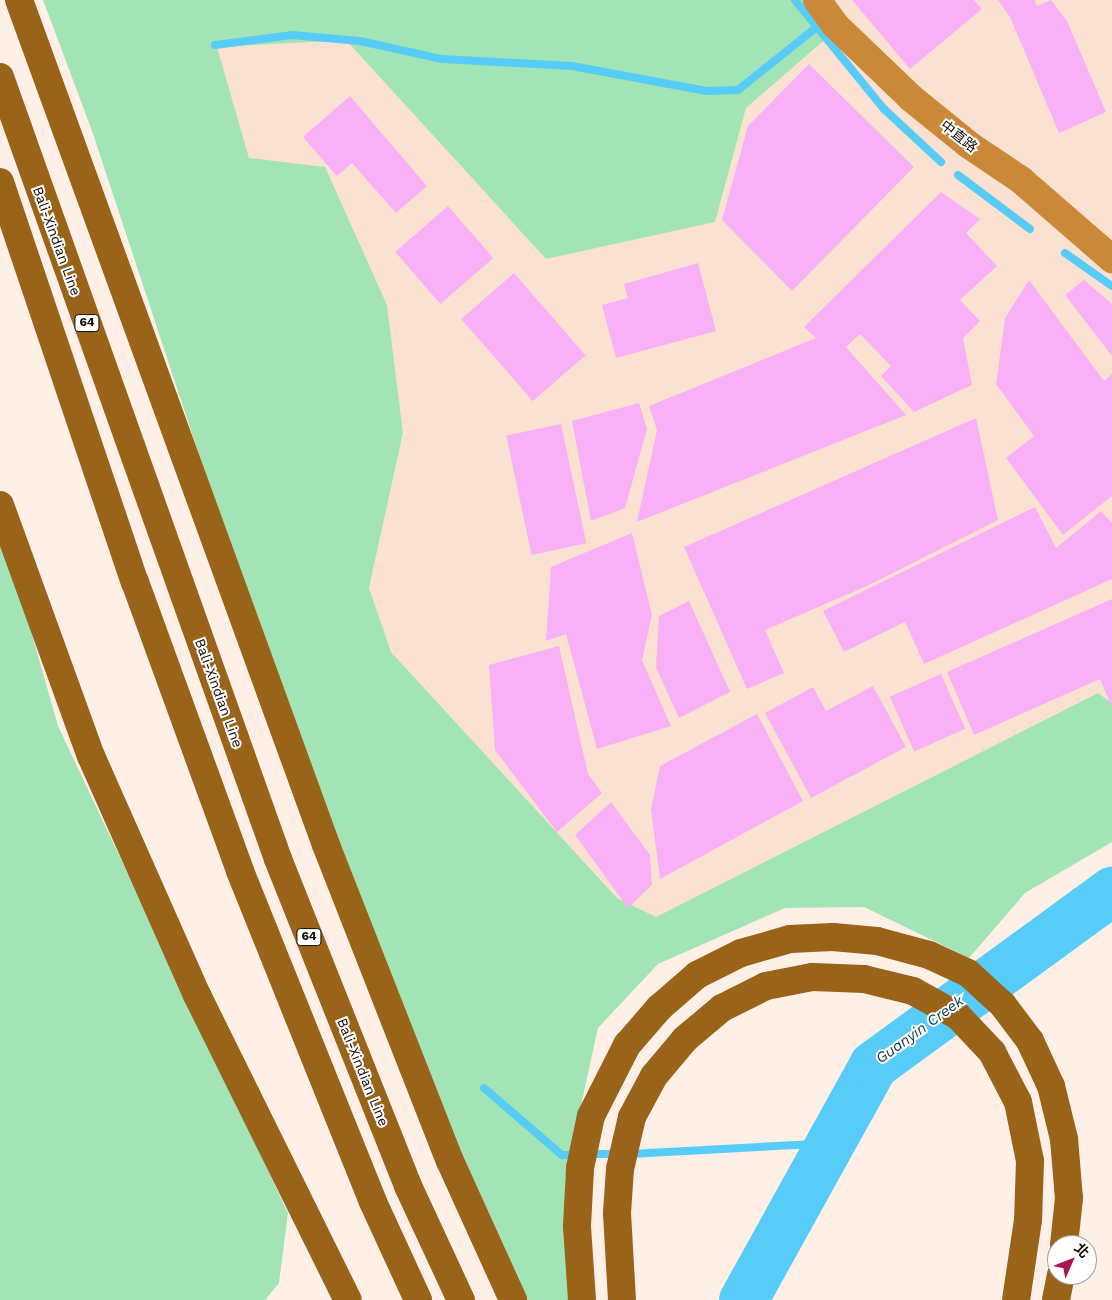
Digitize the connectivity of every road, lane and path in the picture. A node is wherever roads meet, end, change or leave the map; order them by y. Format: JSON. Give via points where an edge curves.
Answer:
{"nodes":[{"id":1,"x":19,"y":0,"type":"edge"},
{"id":2,"x":817,"y":0,"type":"edge"},
{"id":3,"x":0,"y":78,"type":"edge"},
{"id":4,"x":0,"y":182,"type":"edge"},
{"id":5,"x":1112,"y":259,"type":"edge"},
{"id":6,"x":0,"y":506,"type":"edge"},
{"id":7,"x":1065,"y":1235,"type":"edge"},
{"id":8,"x":1059,"y":1285,"type":"edge"},
{"id":9,"x":348,"y":1300,"type":"edge"},
{"id":10,"x":418,"y":1300,"type":"edge"},
{"id":11,"x":461,"y":1300,"type":"edge"},
{"id":12,"x":513,"y":1300,"type":"edge"},
{"id":13,"x":582,"y":1300,"type":"edge"},
{"id":14,"x":622,"y":1300,"type":"edge"},
{"id":15,"x":1016,"y":1300,"type":"edge"},
{"id":16,"x":1056,"y":1300,"type":"edge"}],
"edges":[{"from":1,"to":12,"type":"highway","via":[[326,845],[450,1161]]},
{"from":2,"to":5,"type":"street","name":"中直路","via":[[835,25],[911,98],[969,146],[1021,180]]},
{"from":3,"to":11,"type":"highway","name":"Bali-Xindian Line","number":"64","via":[[278,859],[408,1186]]},
{"from":4,"to":10,"type":"highway","via":[[135,582],[240,871],[373,1202]]},
{"from":6,"to":9,"type":"highway","via":[[91,756],[197,995]]},
{"from":7,"to":13,"type":"highway","via":[[1069,1198],[1064,1139],[1051,1086],[1030,1041],[1003,1005],[968,973],[929,955],[877,941],[833,937],[790,939],[741,953],[697,975],[659,1008],[628,1045],[591,1116],[580,1168],[577,1226]]},
{"from":8,"to":16,"type":"highway"},
{"from":14,"to":15,"type":"highway","via":[[617,1222],[620,1169],[632,1117],[654,1076],[684,1040],[722,1008],[766,986],[812,977],[864,979],[913,991],[958,1016],[992,1052],[1018,1102],[1030,1161],[1028,1220]]}]}
